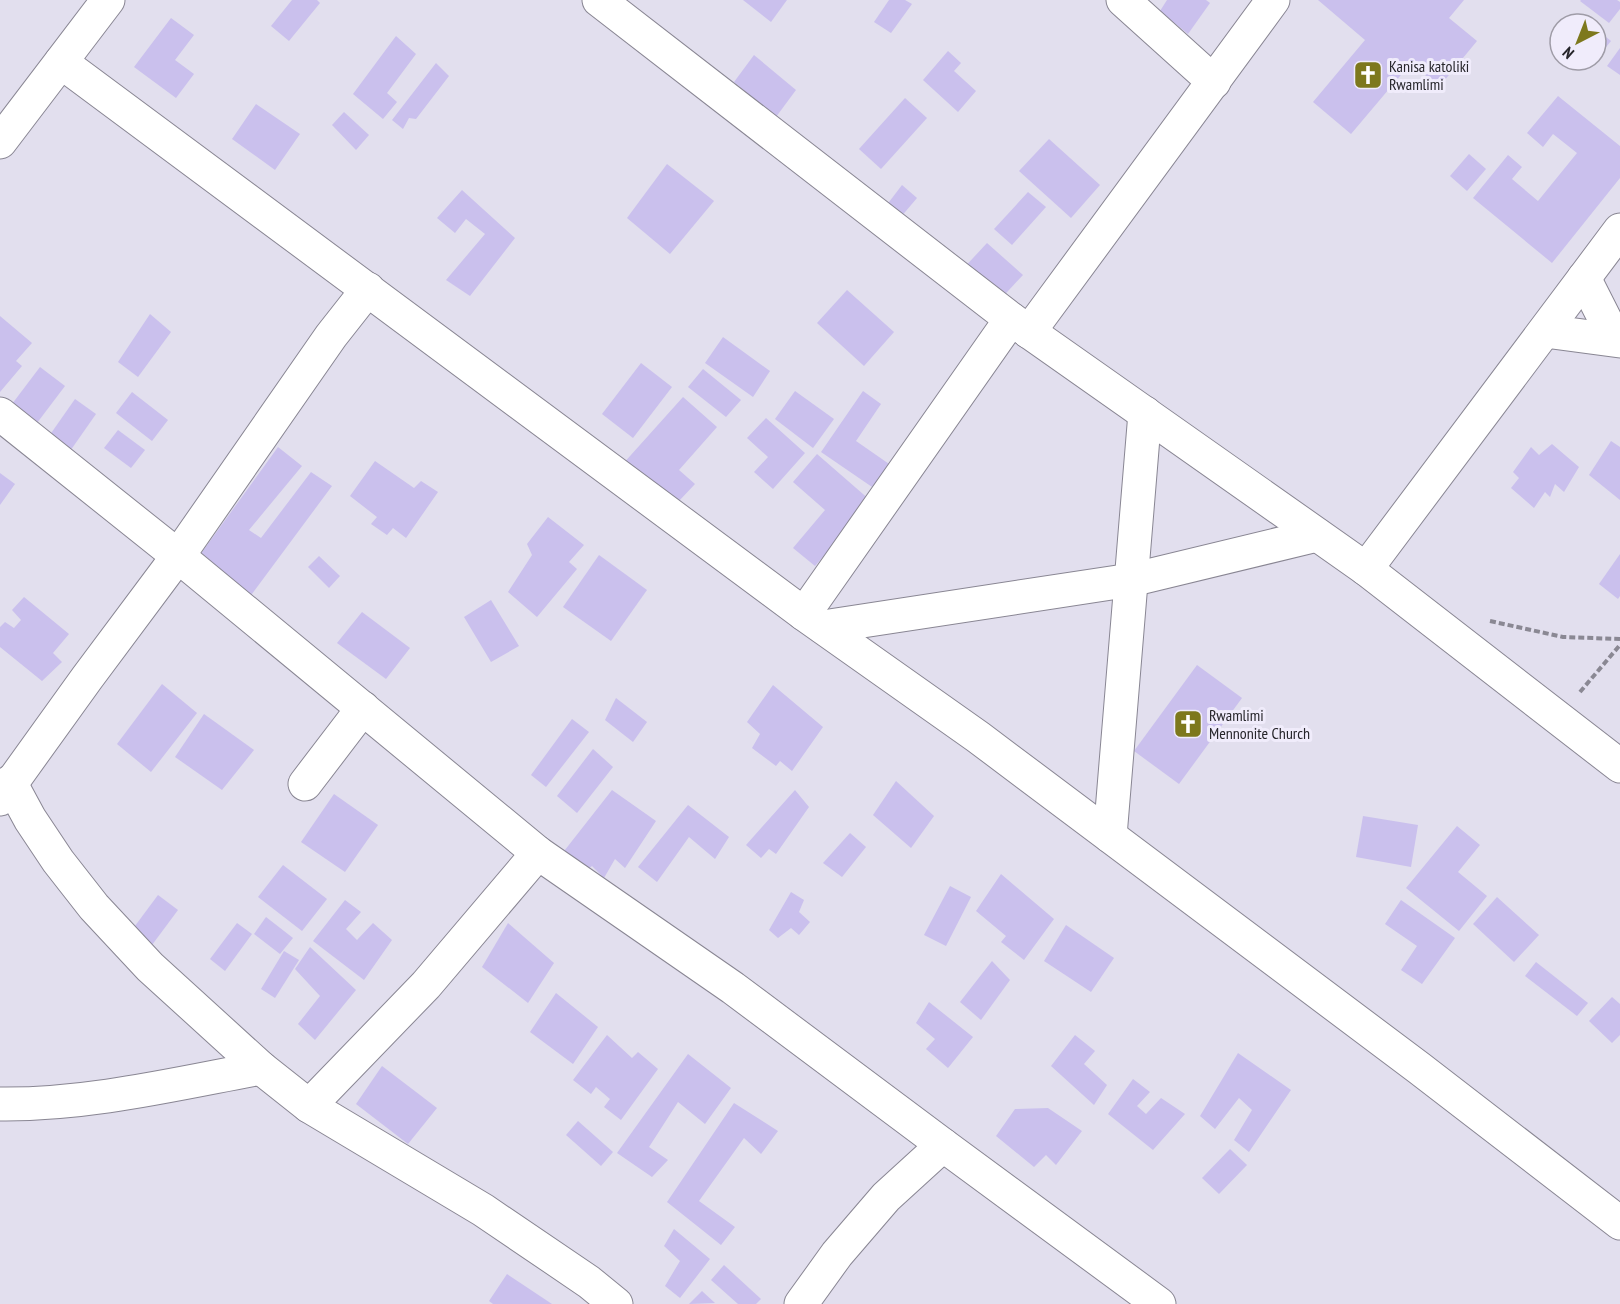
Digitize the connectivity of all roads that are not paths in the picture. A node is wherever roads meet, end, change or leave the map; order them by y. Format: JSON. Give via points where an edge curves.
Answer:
{"nodes":[{"id":1,"x":108,"y":0,"type":"edge"},
{"id":2,"x":599,"y":0,"type":"edge"},
{"id":3,"x":1123,"y":0,"type":"edge"},
{"id":4,"x":1273,"y":0,"type":"edge"},
{"id":5,"x":61,"y":62,"type":"junction"},
{"id":6,"x":1214,"y":82,"type":"junction"},
{"id":7,"x":0,"y":142,"type":"edge"},
{"id":8,"x":1620,"y":230,"type":"edge"},
{"id":9,"x":1584,"y":278,"type":"junction"},
{"id":10,"x":368,"y":289,"type":"junction"},
{"id":11,"x":1020,"y":326,"type":"junction"},
{"id":12,"x":1545,"y":331,"type":"junction"},
{"id":13,"x":1617,"y":340,"type":"edge"},
{"id":14,"x":1145,"y":413,"type":"junction"},
{"id":15,"x":0,"y":414,"type":"edge"},
{"id":16,"x":1317,"y":535,"type":"junction"},
{"id":17,"x":178,"y":556,"type":"junction"},
{"id":18,"x":1366,"y":569,"type":"junction"},
{"id":19,"x":1131,"y":580,"type":"junction"},
{"id":20,"x":813,"y":620,"type":"junction"},
{"id":21,"x":363,"y":708,"type":"junction"},
{"id":22,"x":1620,"y":766,"type":"edge"},
{"id":23,"x":305,"y":784,"type":"dead end"},
{"id":24,"x":5,"y":791,"type":"edge"},
{"id":25,"x":1110,"y":836,"type":"junction"},
{"id":26,"x":538,"y":853,"type":"junction"},
{"id":27,"x":261,"y":1068,"type":"junction"},
{"id":28,"x":0,"y":1104,"type":"edge"},
{"id":29,"x":309,"y":1106,"type":"junction"},
{"id":30,"x":943,"y":1145,"type":"junction"},
{"id":31,"x":1620,"y":1223,"type":"edge"},
{"id":32,"x":616,"y":1304,"type":"edge"},
{"id":33,"x":801,"y":1304,"type":"edge"},
{"id":34,"x":1160,"y":1304,"type":"edge"}],
"edges":[{"from":1,"to":5,"type":"street"},
{"from":2,"to":11,"type":"street"},
{"from":3,"to":6,"type":"street"},
{"from":4,"to":6,"type":"street"},
{"from":5,"to":7,"type":"street"},
{"from":5,"to":10,"type":"street"},
{"from":6,"to":11,"type":"street"},
{"from":8,"to":9,"type":"street"},
{"from":9,"to":12,"type":"street"},
{"from":9,"to":13,"type":"street"},
{"from":10,"to":17,"type":"street"},
{"from":10,"to":20,"type":"street"},
{"from":11,"to":14,"type":"street"},
{"from":11,"to":20,"type":"street"},
{"from":12,"to":13,"type":"street"},
{"from":12,"to":18,"type":"street"},
{"from":14,"to":16,"type":"street"},
{"from":14,"to":19,"type":"street"},
{"from":15,"to":17,"type":"street"},
{"from":16,"to":18,"type":"street"},
{"from":16,"to":19,"type":"street"},
{"from":17,"to":21,"type":"street"},
{"from":17,"to":24,"type":"street"},
{"from":18,"to":22,"type":"street"},
{"from":19,"to":20,"type":"street"},
{"from":19,"to":25,"type":"street"},
{"from":20,"to":25,"type":"street"},
{"from":21,"to":23,"type":"street"},
{"from":21,"to":26,"type":"street"},
{"from":24,"to":27,"type":"street","via":[[94,907],[150,966]]},
{"from":25,"to":31,"type":"street"},
{"from":26,"to":29,"type":"street","via":[[426,985]]},
{"from":26,"to":30,"type":"street","via":[[733,988]]},
{"from":27,"to":28,"type":"street","via":[[105,1097]]},
{"from":27,"to":29,"type":"street"},
{"from":29,"to":32,"type":"street","via":[[483,1210]]},
{"from":30,"to":33,"type":"street","via":[[886,1197]]},
{"from":30,"to":34,"type":"street"}]}
